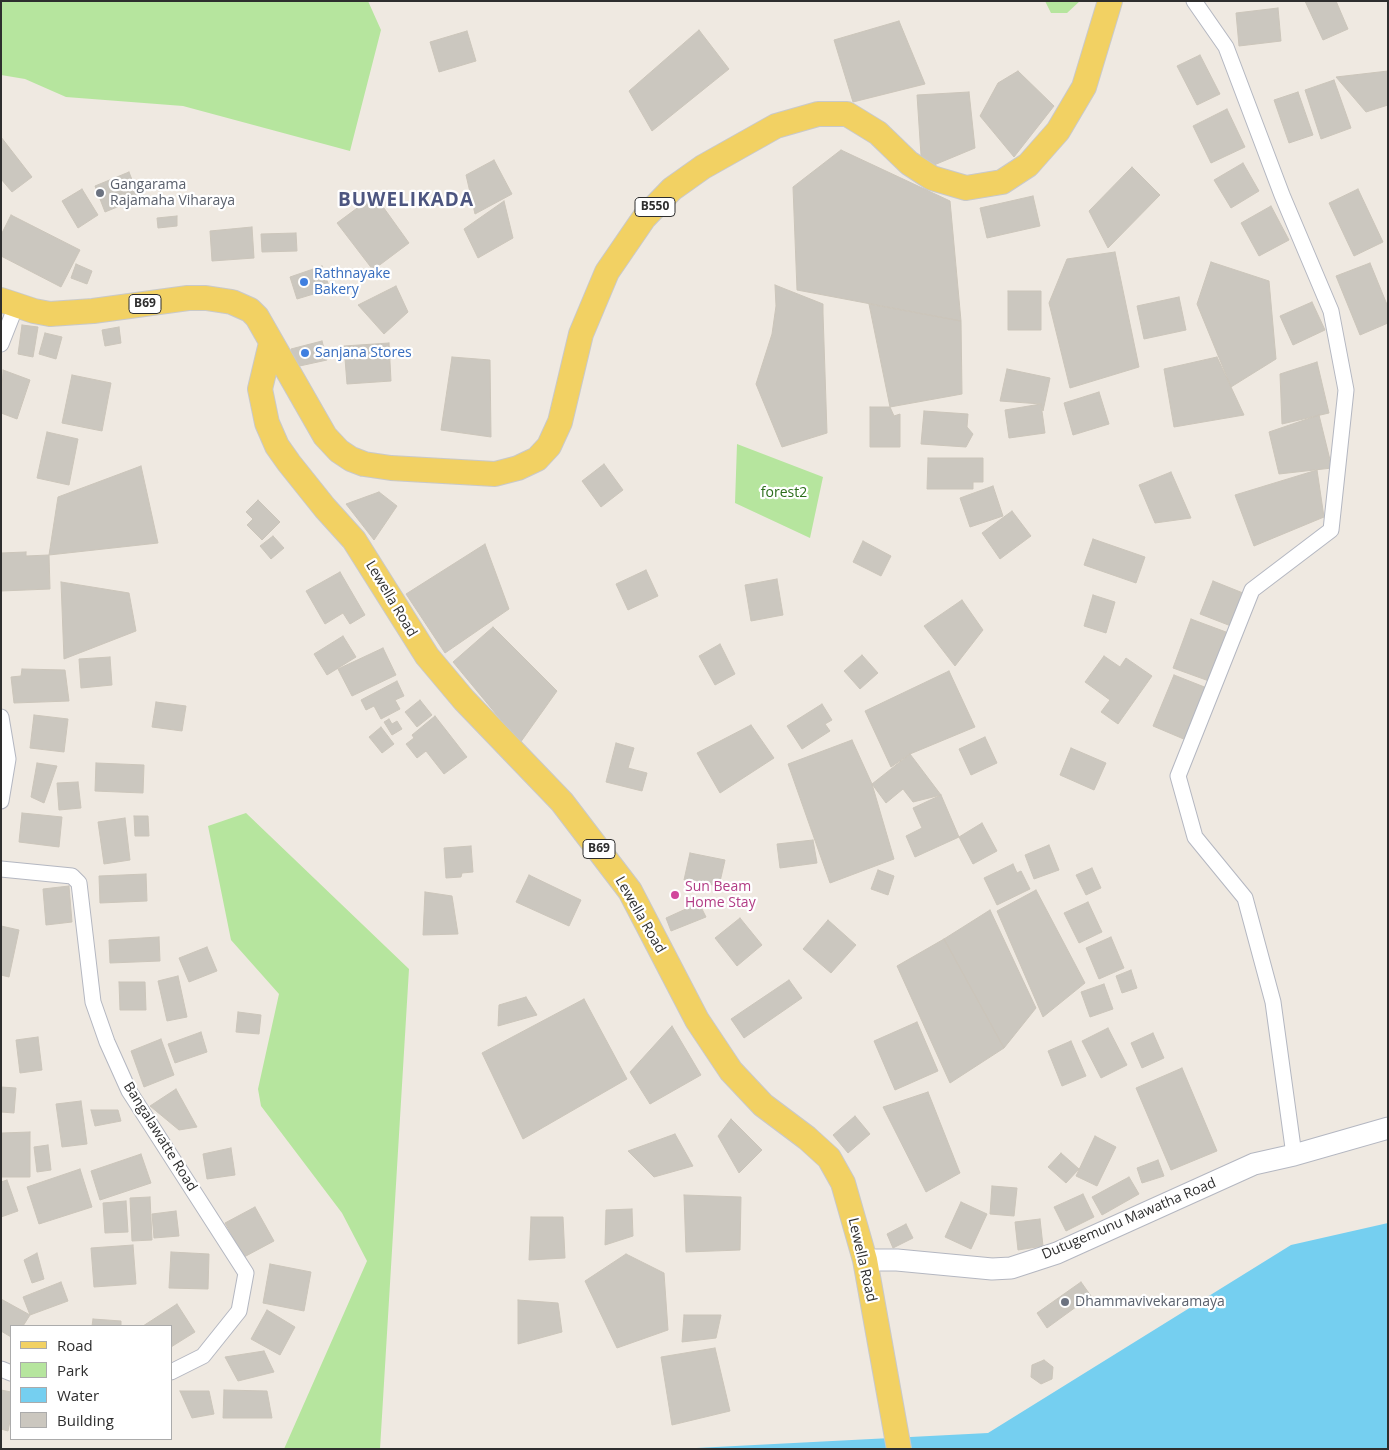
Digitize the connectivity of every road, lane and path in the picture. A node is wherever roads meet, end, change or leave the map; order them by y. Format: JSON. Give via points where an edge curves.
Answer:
{"nodes":[{"id":1,"x":1110,"y":1,"type":"edge"},
{"id":2,"x":1194,"y":1,"type":"edge"},
{"id":3,"x":9,"y":303,"type":"edge"},
{"id":4,"x":271,"y":343,"type":"junction"},
{"id":5,"x":1,"y":344,"type":"edge"},
{"id":6,"x":1,"y":717,"type":"edge"},
{"id":7,"x":1,"y":801,"type":"edge"},
{"id":8,"x":1,"y":869,"type":"edge"},
{"id":9,"x":1388,"y":1128,"type":"edge"},
{"id":10,"x":1294,"y":1155,"type":"junction"},
{"id":11,"x":865,"y":1260,"type":"junction"},
{"id":12,"x":172,"y":1372,"type":"edge"},
{"id":13,"x":900,"y":1449,"type":"edge"}],
"edges":[{"from":1,"to":4,"type":"main road","number":"B550","via":[[1084,87],[1058,132],[1028,165],[1002,182],[966,188],[932,178],[909,163],[878,134],[847,114],[818,114],[776,126],[703,167],[672,189],[644,218],[607,272],[581,334],[560,422],[549,446],[537,459],[518,468],[495,474],[391,468],[350,459],[325,436]]},
{"from":2,"to":10,"type":"street","via":[[1226,47],[1282,195],[1331,311],[1346,390],[1332,530],[1252,590],[1178,776],[1195,837],[1245,898],[1273,1002]]},
{"from":3,"to":4,"type":"main road","number":"B69","via":[[50,314],[69,314],[188,298],[220,299],[250,310]]},
{"from":3,"to":5,"type":"street"},
{"from":4,"to":11,"type":"main road","name":"Lewella Road","number":"B69","via":[[260,389],[267,424],[277,446],[306,486],[354,540],[431,662],[562,802],[630,891],[697,1020],[731,1071],[763,1105],[829,1158],[843,1183]]},
{"from":6,"to":7,"type":"street","via":[[8,760]]},
{"from":8,"to":12,"type":"street","name":"Bangalawatte Road","via":[[72,876],[78,883],[93,1002],[129,1092],[246,1273],[239,1311],[203,1356]]},
{"from":9,"to":10,"type":"street","name":"Dutugemunu Mawatha Road"},
{"from":10,"to":11,"type":"street","name":"Dutugemunu Mawatha Road","via":[[1254,1164],[1057,1253],[1011,1268]]},
{"from":11,"to":13,"type":"main road","name":"Lewella Road","number":"B69"}]}
